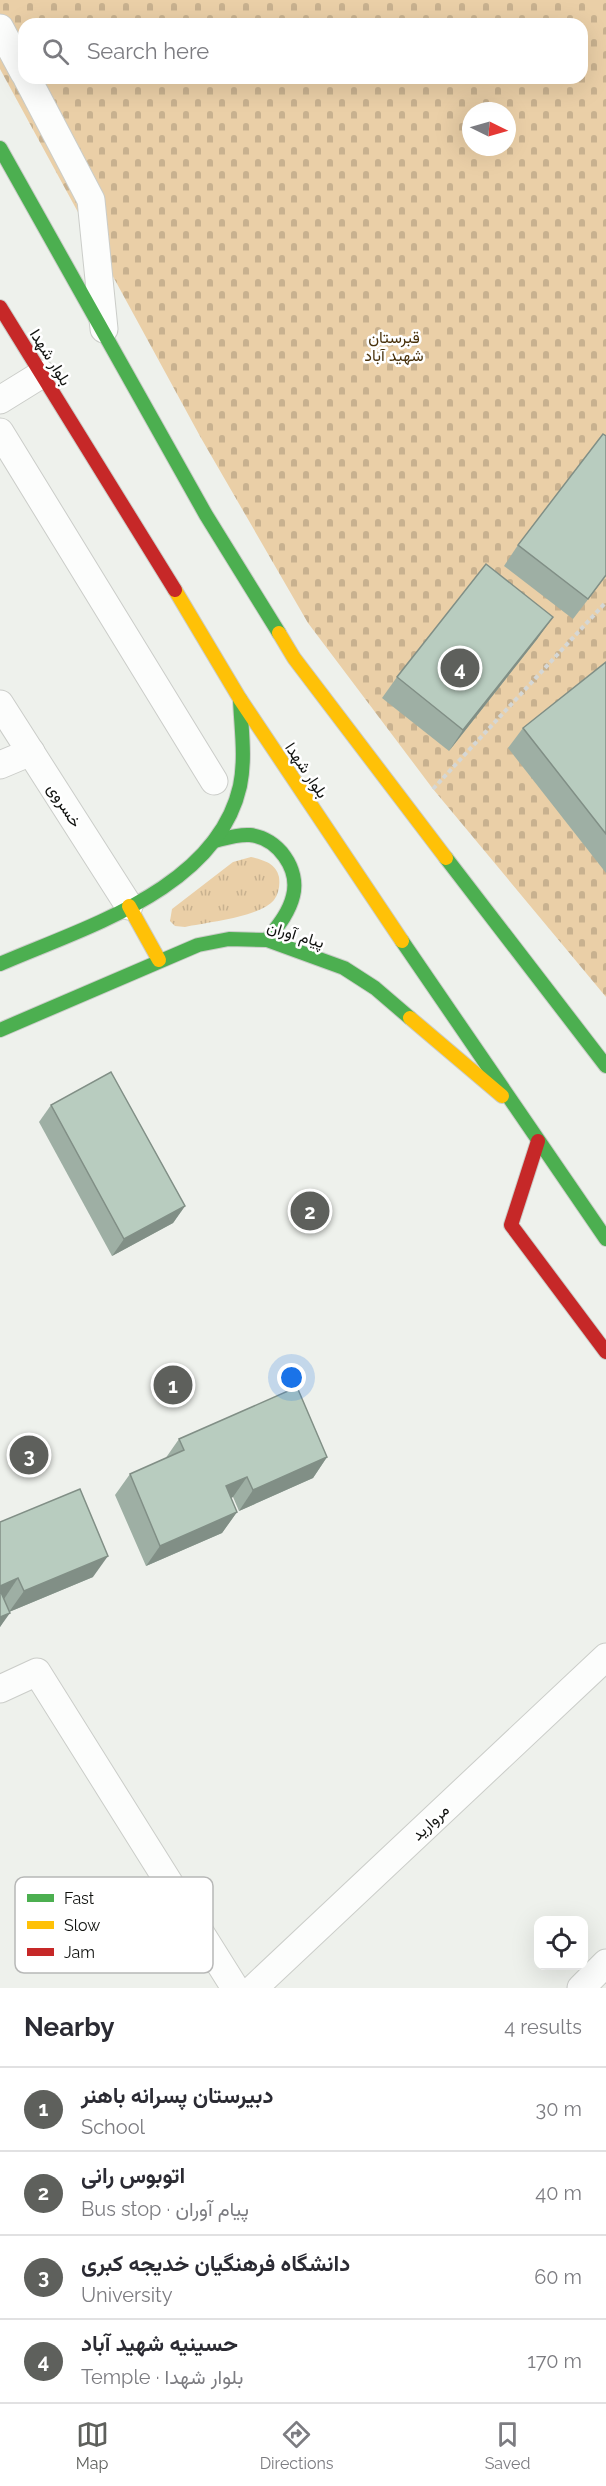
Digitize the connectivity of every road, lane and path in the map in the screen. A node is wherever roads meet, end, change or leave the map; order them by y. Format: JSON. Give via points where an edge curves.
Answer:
{"nodes":[{"id":1,"x":0,"y":28,"type":"edge"},
{"id":2,"x":18,"y":62,"type":"edge"},
{"id":3,"x":30,"y":84,"type":"edge"},
{"id":4,"x":0,"y":148,"type":"edge"},
{"id":5,"x":0,"y":307,"type":"edge"},
{"id":6,"x":104,"y":333,"type":"junction"},
{"id":7,"x":42,"y":374,"type":"junction"},
{"id":8,"x":0,"y":400,"type":"edge"},
{"id":9,"x":0,"y":432,"type":"edge"},
{"id":10,"x":606,"y":602,"type":"edge"},
{"id":11,"x":240,"y":699,"type":"junction"},
{"id":12,"x":0,"y":704,"type":"edge"},
{"id":13,"x":31,"y":752,"type":"junction"},
{"id":14,"x":0,"y":765,"type":"edge"},
{"id":15,"x":214,"y":781,"type":"dead end"},
{"id":16,"x":433,"y":789,"type":"dead end"},
{"id":17,"x":214,"y":841,"type":"junction"},
{"id":18,"x":129,"y":906,"type":"junction"},
{"id":19,"x":267,"y":940,"type":"junction"},
{"id":20,"x":159,"y":960,"type":"junction"},
{"id":21,"x":0,"y":964,"type":"edge"},
{"id":22,"x":0,"y":1030,"type":"edge"},
{"id":23,"x":606,"y":1066,"type":"edge"},
{"id":24,"x":514,"y":1107,"type":"junction"},
{"id":25,"x":538,"y":1142,"type":"junction"},
{"id":26,"x":606,"y":1239,"type":"edge"},
{"id":27,"x":606,"y":1352,"type":"edge"},
{"id":28,"x":606,"y":1657,"type":"edge"},
{"id":29,"x":0,"y":1689,"type":"edge"},
{"id":30,"x":165,"y":1877,"type":"edge"},
{"id":31,"x":213,"y":1953,"type":"edge"},
{"id":32,"x":606,"y":1963,"type":"edge"},
{"id":33,"x":235,"y":1988,"type":"edge"},
{"id":34,"x":254,"y":1988,"type":"edge"},
{"id":35,"x":581,"y":1988,"type":"edge"}],
"edges":[{"from":1,"to":2,"type":"street"},
{"from":3,"to":6,"type":"street","via":[[92,200]]},
{"from":4,"to":6,"type":"main road"},
{"from":5,"to":7,"type":"main road","name":"بلوار شهدا"},
{"from":6,"to":23,"type":"main road","via":[[206,515],[294,658]]},
{"from":7,"to":8,"type":"street"},
{"from":7,"to":11,"type":"main road","name":"بلوار شهدا"},
{"from":9,"to":15,"type":"street"},
{"from":10,"to":16,"type":"path"},
{"from":11,"to":17,"type":"main road","via":[[240,784],[234,808]]},
{"from":11,"to":24,"type":"main road","name":"بلوار شهدا"},
{"from":12,"to":13,"type":"street","name":"خسروی"},
{"from":13,"to":14,"type":"street"},
{"from":13,"to":18,"type":"street","name":"خسروی"},
{"from":17,"to":18,"type":"main road","via":[[188,869]]},
{"from":17,"to":19,"type":"main road","via":[[242,834],[260,837],[277,846],[291,864],[294,892]]},
{"from":18,"to":20,"type":"main road"},
{"from":18,"to":21,"type":"main road"},
{"from":19,"to":20,"type":"main road","name":"پیام آوران","via":[[229,939],[198,945]]},
{"from":19,"to":24,"type":"main road","name":"پیام آوران","via":[[344,968],[375,988]]},
{"from":20,"to":22,"type":"main road","name":"پیام آوران"},
{"from":24,"to":25,"type":"main road","name":"بلوار شهدا"},
{"from":25,"to":26,"type":"main road","name":"بلوار شهدا"},
{"from":25,"to":27,"type":"main road","via":[[511,1225]]},
{"from":28,"to":34,"type":"street","name":"مروارید"},
{"from":29,"to":30,"type":"street","via":[[37,1672]]},
{"from":31,"to":33,"type":"street"},
{"from":32,"to":35,"type":"street"}]}
